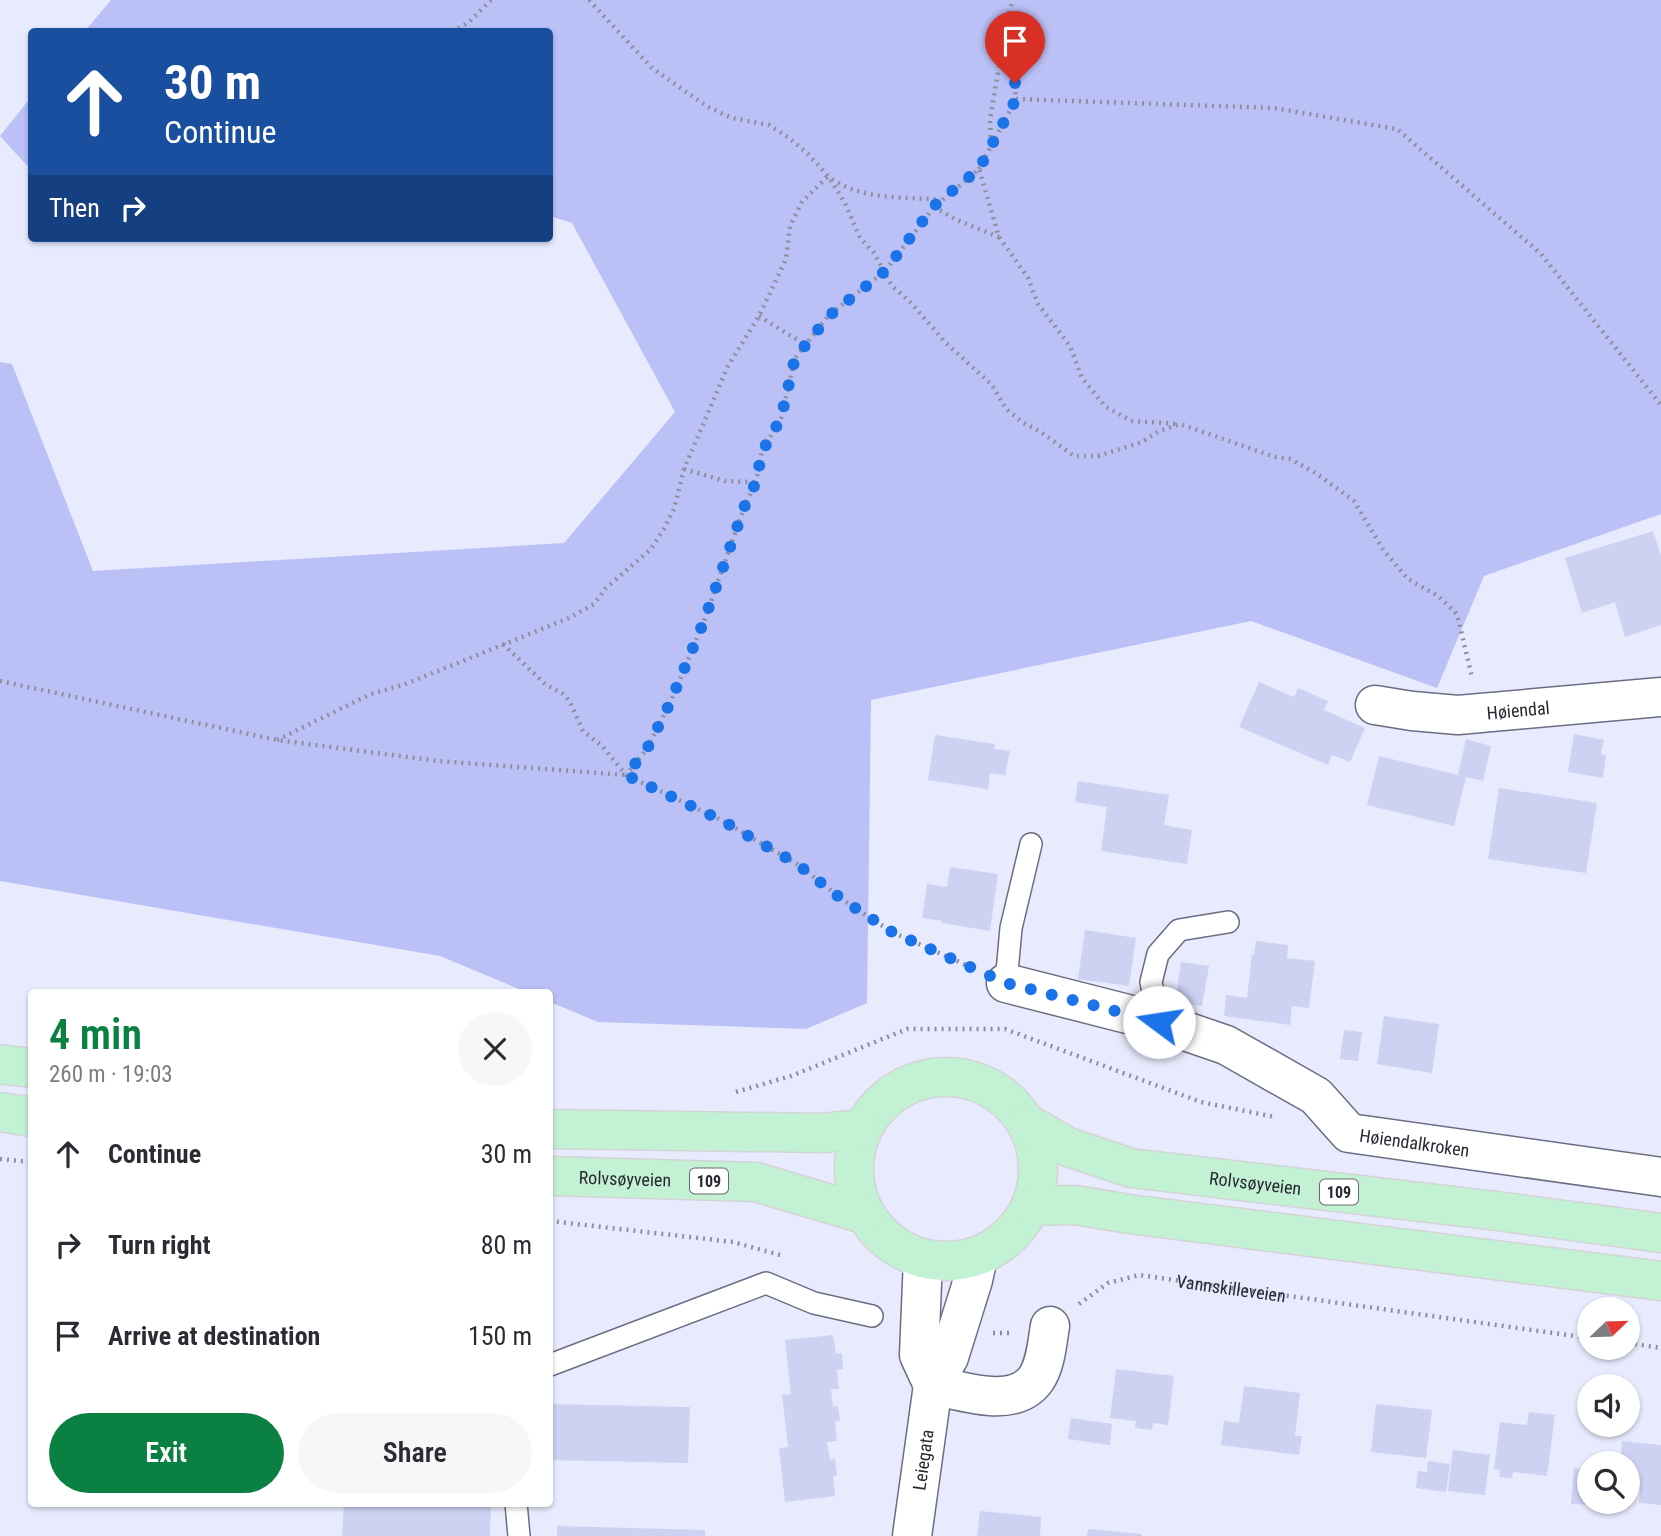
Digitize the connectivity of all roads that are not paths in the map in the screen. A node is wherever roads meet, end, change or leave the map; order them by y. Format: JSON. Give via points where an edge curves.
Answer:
{"nodes":[{"id":1,"x":1661,"y":697,"type":"edge"},
{"id":2,"x":1375,"y":705,"type":"dead end"},
{"id":3,"x":1031,"y":845,"type":"dead end"},
{"id":4,"x":1228,"y":922,"type":"dead end"},
{"id":5,"x":1006,"y":983,"type":"joint"},
{"id":6,"x":1159,"y":1022,"type":"junction"},
{"id":7,"x":0,"y":1064,"type":"edge"},
{"id":8,"x":28,"y":1068,"type":"edge"},
{"id":9,"x":0,"y":1112,"type":"edge"},
{"id":10,"x":28,"y":1116,"type":"edge"},
{"id":11,"x":1027,"y":1123,"type":"junction"},
{"id":12,"x":553,"y":1129,"type":"edge"},
{"id":13,"x":861,"y":1129,"type":"junction"},
{"id":14,"x":553,"y":1176,"type":"edge"},
{"id":15,"x":1661,"y":1177,"type":"edge"},
{"id":16,"x":1031,"y":1206,"type":"junction"},
{"id":17,"x":864,"y":1214,"type":"junction"},
{"id":18,"x":1661,"y":1233,"type":"edge"},
{"id":19,"x":978,"y":1256,"type":"junction"},
{"id":20,"x":923,"y":1259,"type":"junction"},
{"id":21,"x":1661,"y":1281,"type":"edge"},
{"id":22,"x":872,"y":1316,"type":"dead end"},
{"id":23,"x":1050,"y":1326,"type":"road end"},
{"id":24,"x":553,"y":1364,"type":"edge"},
{"id":25,"x":933,"y":1385,"type":"junction"},
{"id":26,"x":516,"y":1507,"type":"edge"},
{"id":27,"x":519,"y":1536,"type":"edge"},
{"id":28,"x":912,"y":1536,"type":"edge"}],
"edges":[{"from":1,"to":2,"type":"street","name":"Høiendal","via":[[1458,715]]},
{"from":3,"to":5,"type":"lane","via":[[1011,928]]},
{"from":4,"to":6,"type":"lane","via":[[1179,930],[1158,954],[1151,982]]},
{"from":5,"to":6,"type":"street","name":"Høiendalkroken"},
{"from":6,"to":15,"type":"street","name":"Høiendalkroken","via":[[1226,1045],[1316,1096],[1349,1133]]},
{"from":7,"to":8,"type":"main road"},
{"from":9,"to":10,"type":"main road"},
{"from":11,"to":13,"type":"main road","number":"109","via":[[1005,1097],[976,1080],[942,1075],[909,1083],[881,1101]]},
{"from":11,"to":16,"type":"main road","number":"109","via":[[1037,1150],[1038,1178]]},
{"from":11,"to":18,"type":"main road","name":"Rolvsøyveien","number":"109","via":[[1068,1147],[1131,1168]]},
{"from":12,"to":13,"type":"main road","via":[[823,1133]]},
{"from":13,"to":17,"type":"main road","number":"109","via":[[852,1171]]},
{"from":14,"to":17,"type":"main road","name":"Rolvsøyveien","number":"109","via":[[756,1182]]},
{"from":16,"to":19,"type":"main road","number":"109","via":[[1009,1237]]},
{"from":16,"to":21,"type":"main road","via":[[1074,1205]]},
{"from":17,"to":20,"type":"main road","number":"109","via":[[889,1242]]},
{"from":19,"to":20,"type":"main road","number":"109","via":[[951,1262]]},
{"from":19,"to":25,"type":"street","name":"Leiegata","via":[[949,1357]]},
{"from":20,"to":25,"type":"street","via":[[919,1355]]},
{"from":22,"to":24,"type":"lane","via":[[814,1303],[766,1283]]},
{"from":23,"to":25,"type":"street","via":[[1035,1379],[1021,1391],[1004,1397]]},
{"from":25,"to":28,"type":"street","name":"Leiegata"},
{"from":26,"to":27,"type":"lane"}]}
